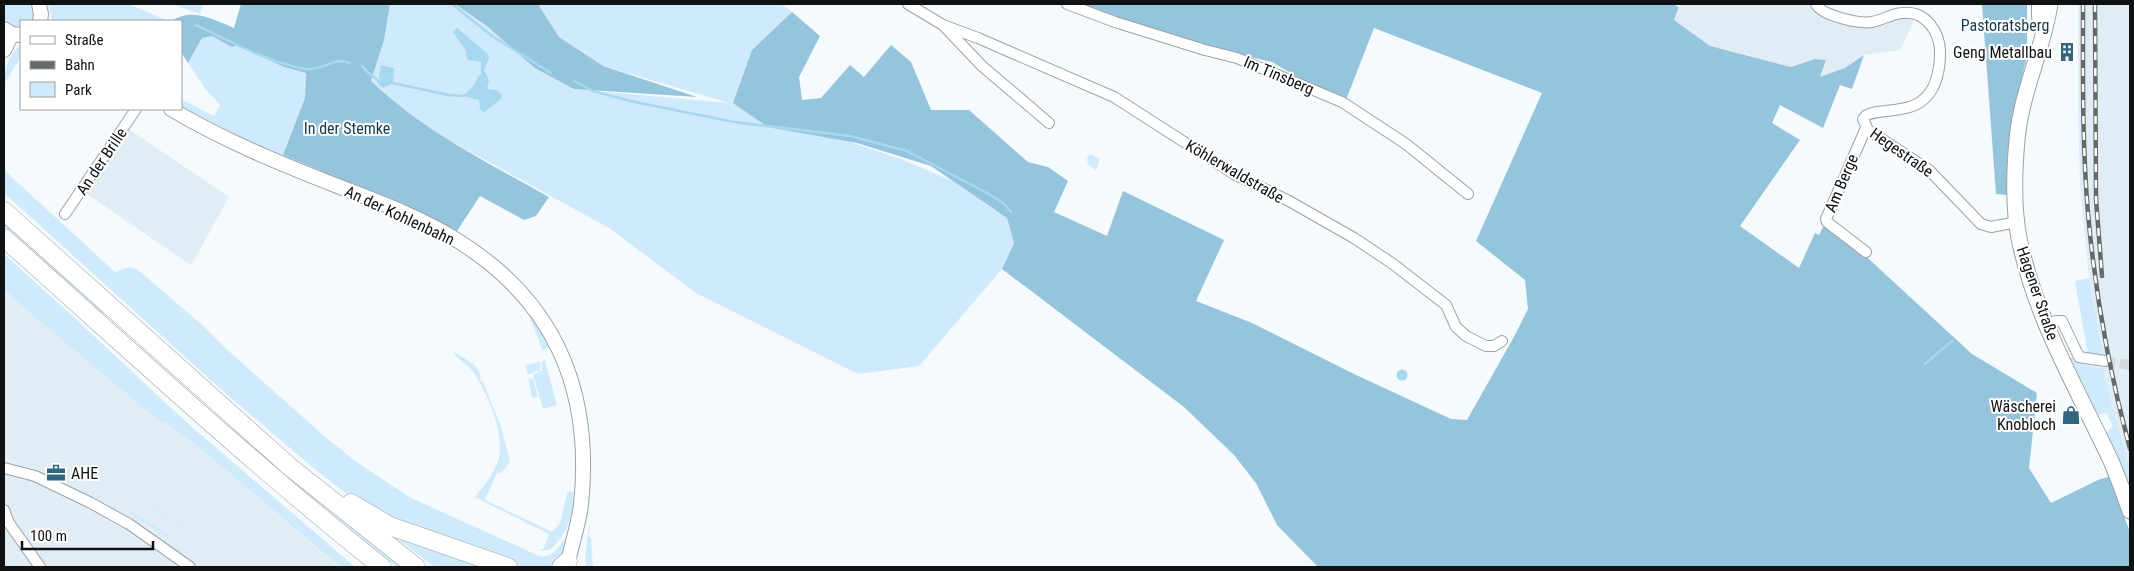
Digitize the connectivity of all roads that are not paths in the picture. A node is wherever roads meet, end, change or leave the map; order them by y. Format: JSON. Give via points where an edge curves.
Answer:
{"nodes":[{"id":1,"x":39,"y":4,"type":"edge"},
{"id":2,"x":908,"y":4,"type":"edge"},
{"id":3,"x":1067,"y":4,"type":"edge"},
{"id":4,"x":1816,"y":4,"type":"edge"},
{"id":5,"x":2037,"y":4,"type":"edge"},
{"id":6,"x":2050,"y":4,"type":"edge"},
{"id":7,"x":40,"y":20,"type":"edge"},
{"id":8,"x":943,"y":25,"type":"junction"},
{"id":9,"x":12,"y":33,"type":"edge"},
{"id":10,"x":2044,"y":36,"type":"junction"},
{"id":11,"x":4,"y":50,"type":"edge"},
{"id":12,"x":135,"y":110,"type":"edge"},
{"id":13,"x":173,"y":110,"type":"edge"},
{"id":14,"x":1049,"y":123,"type":"dead end"},
{"id":15,"x":1866,"y":128,"type":"junction"},
{"id":16,"x":1468,"y":194,"type":"dead end"},
{"id":17,"x":4,"y":211,"type":"edge"},
{"id":18,"x":65,"y":214,"type":"dead end"},
{"id":19,"x":2017,"y":222,"type":"junction"},
{"id":20,"x":4,"y":238,"type":"edge"},
{"id":21,"x":1866,"y":252,"type":"dead end"},
{"id":22,"x":2046,"y":325,"type":"junction"},
{"id":23,"x":1502,"y":341,"type":"dead end"},
{"id":24,"x":2105,"y":361,"type":"tunnel mouth"},
{"id":25,"x":290,"y":467,"type":"junction"},
{"id":26,"x":4,"y":468,"type":"edge"},
{"id":27,"x":4,"y":510,"type":"edge"},
{"id":28,"x":2130,"y":511,"type":"edge"},
{"id":29,"x":353,"y":544,"type":"junction"},
{"id":30,"x":571,"y":565,"type":"edge"},
{"id":31,"x":40,"y":567,"type":"edge"},
{"id":32,"x":190,"y":567,"type":"edge"},
{"id":33,"x":365,"y":567,"type":"edge"},
{"id":34,"x":382,"y":567,"type":"edge"},
{"id":35,"x":416,"y":567,"type":"edge"},
{"id":36,"x":508,"y":567,"type":"edge"}],
"edges":[{"from":1,"to":7,"type":"main road"},
{"from":2,"to":8,"type":"street","name":"Köhlerwaldstraße"},
{"from":3,"to":16,"type":"street","name":"Im Tinsberg","via":[[1115,22],[1237,58],[1342,102],[1406,144]]},
{"from":4,"to":15,"type":"street","name":"Hegestraße","via":[[1829,14],[1863,22],[1910,13],[1929,24],[1939,38],[1938,71],[1934,86],[1926,97],[1906,109],[1868,114],[1863,119]]},
{"from":5,"to":10,"type":"street","via":[[2037,20]]},
{"from":6,"to":10,"type":"main road","name":"Hagener Straße"},
{"from":8,"to":14,"type":"street","name":"Köhlerwaldstraße","via":[[982,66]]},
{"from":8,"to":23,"type":"street","name":"Köhlerwaldstraße","via":[[1114,97],[1234,174],[1289,201],[1393,264],[1446,305],[1456,327],[1466,336],[1486,346]]},
{"from":9,"to":11,"type":"main road"},
{"from":10,"to":19,"type":"main road","name":"Hagener Straße","via":[[2017,137]]},
{"from":12,"to":18,"type":"street","name":"An der Brille"},
{"from":13,"to":30,"type":"main road","name":"An der Kohlenbahn","via":[[257,154],[421,221],[482,256],[519,288],[558,346],[577,402],[582,440],[581,504],[576,534],[579,541]]},
{"from":15,"to":19,"type":"street","name":"Hegestraße","via":[[1929,170],[1981,224],[1991,227]]},
{"from":15,"to":21,"type":"street","name":"Am Berge","via":[[1826,219]]},
{"from":17,"to":25,"type":"highway"},
{"from":19,"to":22,"type":"main road","name":"Hagener Straße","via":[[2029,278]]},
{"from":20,"to":29,"type":"highway","via":[[225,437]]},
{"from":22,"to":24,"type":"street","via":[[2062,321],[2079,357]]},
{"from":22,"to":28,"type":"main road","name":"Hagener Straße","via":[[2112,463]]},
{"from":25,"to":35,"type":"highway"},
{"from":25,"to":36,"type":"highway","via":[[390,526]]},
{"from":26,"to":32,"type":"street","via":[[35,476],[89,502],[129,524]]},
{"from":27,"to":31,"type":"street","via":[[9,523]]},
{"from":29,"to":33,"type":"highway"},
{"from":29,"to":34,"type":"highway"}]}
